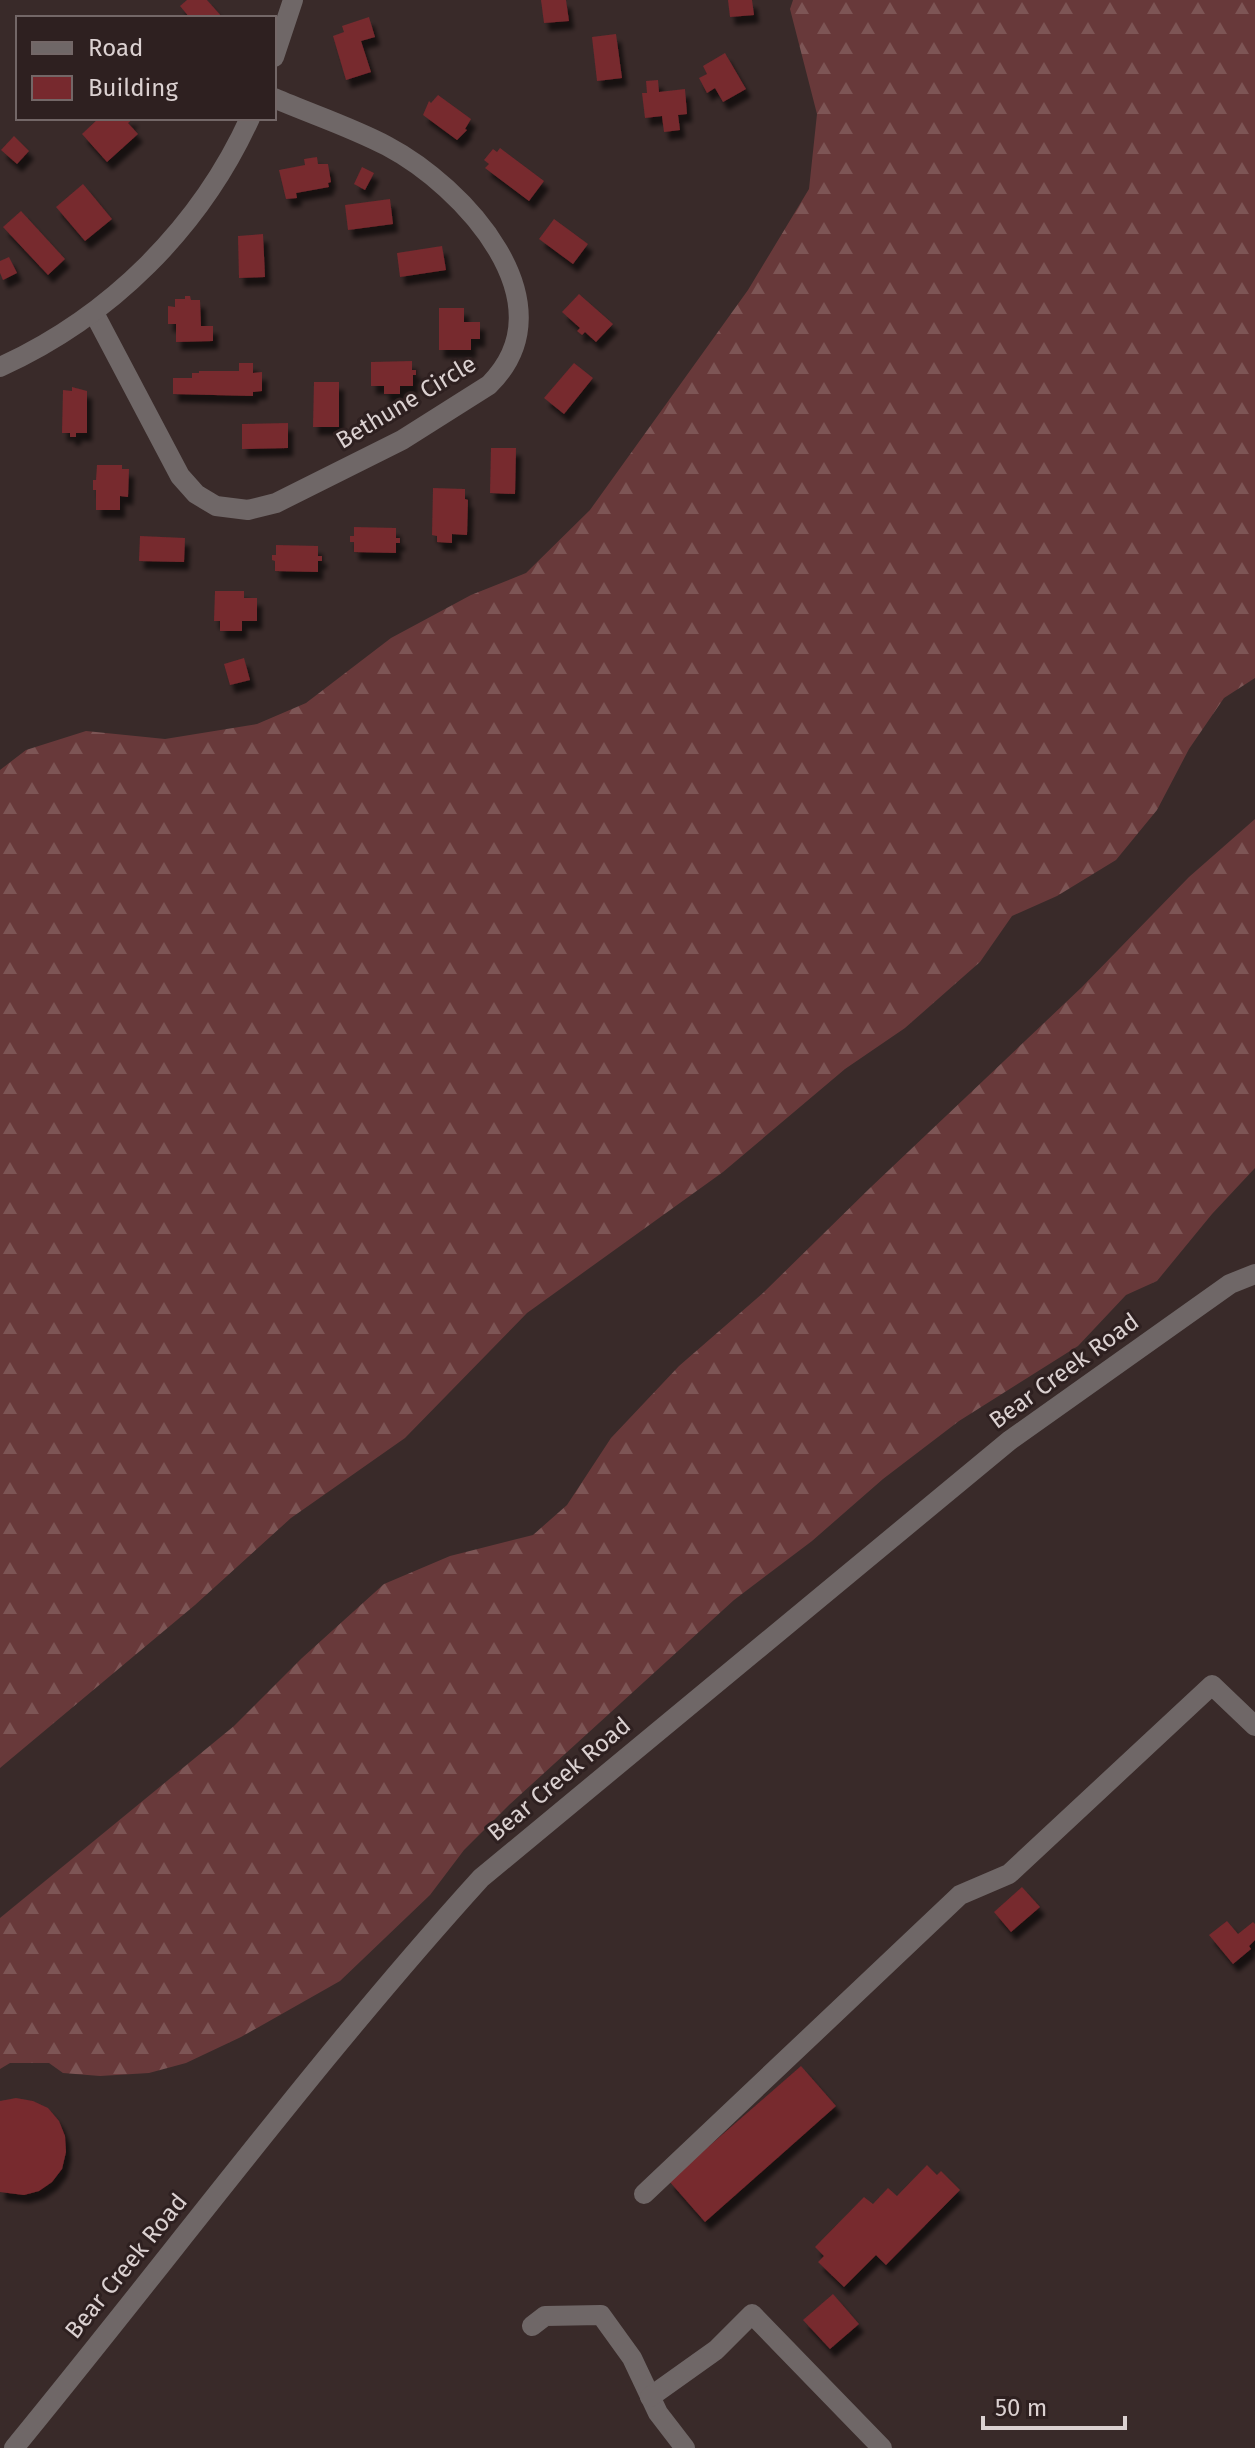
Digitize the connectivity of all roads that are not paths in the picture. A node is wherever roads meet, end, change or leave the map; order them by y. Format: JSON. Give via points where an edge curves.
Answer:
{"nodes":[{"id":1,"x":293,"y":0,"type":"edge"},
{"id":2,"x":276,"y":51,"type":"edge"},
{"id":3,"x":276,"y":99,"type":"edge"},
{"id":4,"x":249,"y":120,"type":"edge"},
{"id":5,"x":94,"y":313,"type":"junction"},
{"id":6,"x":0,"y":367,"type":"edge"},
{"id":7,"x":1255,"y":1274,"type":"edge"},
{"id":8,"x":1255,"y":1726,"type":"edge"},
{"id":9,"x":644,"y":2194,"type":"dead end"},
{"id":10,"x":532,"y":2326,"type":"dead end"},
{"id":11,"x":650,"y":2397,"type":"junction"},
{"id":12,"x":14,"y":2448,"type":"edge"},
{"id":13,"x":685,"y":2448,"type":"edge"},
{"id":14,"x":882,"y":2448,"type":"edge"}],
"edges":[{"from":1,"to":2,"type":"street"},
{"from":3,"to":5,"type":"street","name":"Bethune Circle","via":[[389,147],[436,180],[489,236],[519,298],[520,331],[501,373],[402,440],[276,503],[248,510],[216,506],[180,476]]},
{"from":4,"to":5,"type":"street","via":[[232,158],[171,240]]},
{"from":5,"to":6,"type":"street"},
{"from":7,"to":12,"type":"street","name":"Bear Creek Road","via":[[1230,1284],[1009,1441],[481,1878]]},
{"from":8,"to":9,"type":"street","via":[[1212,1685],[1009,1874],[960,1895]]},
{"from":10,"to":11,"type":"street","via":[[545,2316],[601,2315],[632,2358]]},
{"from":11,"to":13,"type":"street"},
{"from":11,"to":14,"type":"street","via":[[716,2350],[752,2314]]}]}
